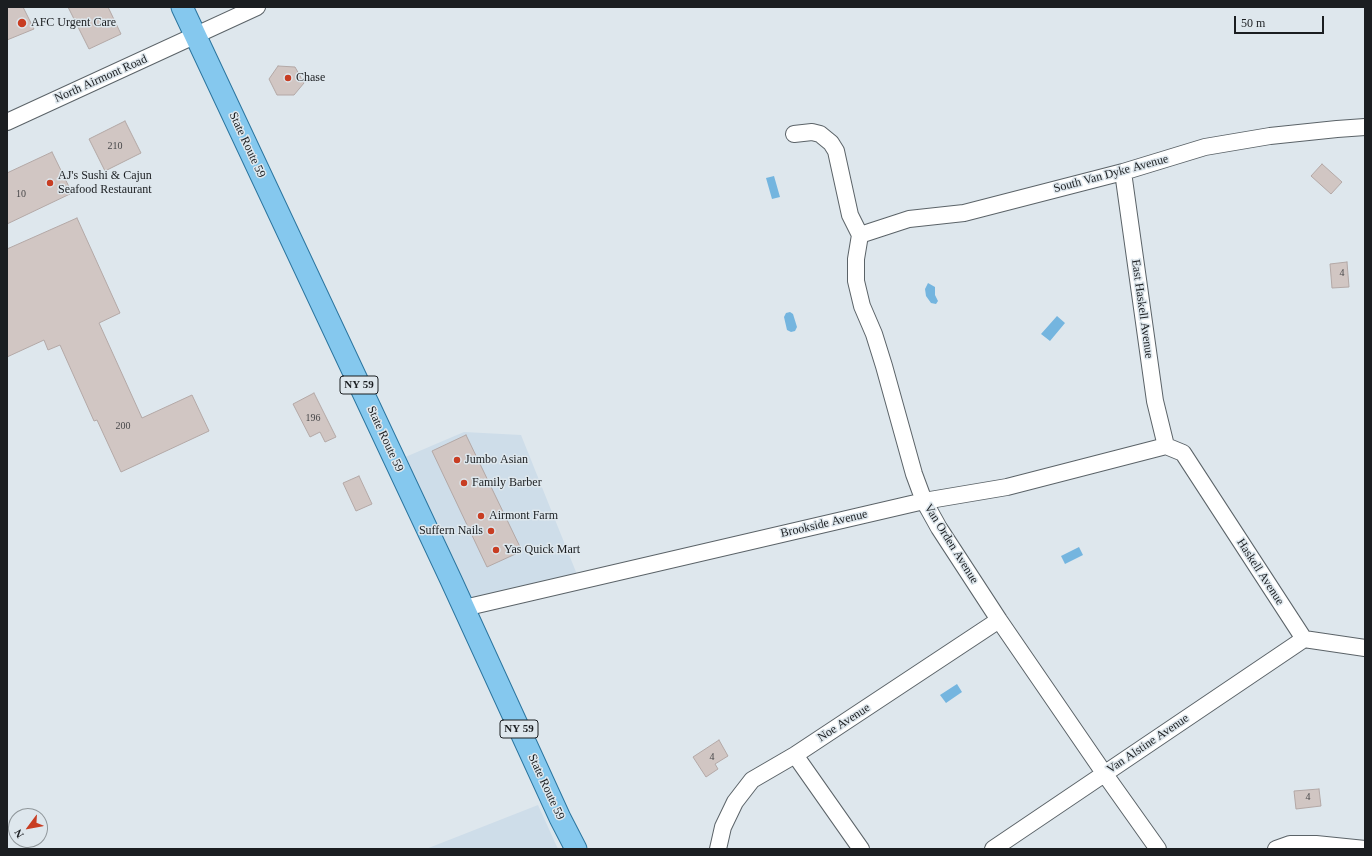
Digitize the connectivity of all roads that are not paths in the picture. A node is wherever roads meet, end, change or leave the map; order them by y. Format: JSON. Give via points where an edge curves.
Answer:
{"nodes":[{"id":1,"x":182,"y":7,"type":"edge"},
{"id":2,"x":257,"y":7,"type":"edge"},
{"id":3,"x":196,"y":36,"type":"junction"},
{"id":4,"x":7,"y":122,"type":"edge"},
{"id":5,"x":1365,"y":127,"type":"edge"},
{"id":6,"x":794,"y":134,"type":"dead end"},
{"id":7,"x":1123,"y":172,"type":"junction"},
{"id":8,"x":860,"y":235,"type":"junction"},
{"id":9,"x":1166,"y":446,"type":"junction"},
{"id":10,"x":924,"y":500,"type":"junction"},
{"id":11,"x":464,"y":608,"type":"junction"},
{"id":12,"x":999,"y":620,"type":"junction"},
{"id":13,"x":1304,"y":639,"type":"junction"},
{"id":14,"x":1365,"y":648,"type":"edge"},
{"id":15,"x":795,"y":755,"type":"junction"},
{"id":16,"x":1104,"y":773,"type":"junction"},
{"id":17,"x":576,"y":849,"type":"edge"},
{"id":18,"x":718,"y":849,"type":"edge"},
{"id":19,"x":861,"y":849,"type":"edge"},
{"id":20,"x":993,"y":849,"type":"edge"},
{"id":21,"x":1158,"y":849,"type":"edge"},
{"id":22,"x":1276,"y":849,"type":"edge"},
{"id":23,"x":1364,"y":849,"type":"edge"}],
"edges":[{"from":1,"to":3,"type":"main road","name":"State Route 59","number":"NY 59"},
{"from":2,"to":3,"type":"street","name":"North Airmont Road"},
{"from":3,"to":4,"type":"street","name":"North Airmont Road"},
{"from":3,"to":11,"type":"main road","name":"State Route 59","number":"NY 59"},
{"from":5,"to":7,"type":"street","name":"South Van Dyke Avenue","via":[[1270,136],[1205,147]]},
{"from":6,"to":8,"type":"street","via":[[820,134],[832,144],[836,151],[850,215]]},
{"from":7,"to":8,"type":"street","name":"South Van Dyke Avenue","via":[[964,213],[909,219]]},
{"from":7,"to":9,"type":"street","name":"East Haskell Avenue","via":[[1155,401]]},
{"from":8,"to":10,"type":"street","name":"Van Orden Avenue","via":[[856,281],[862,306],[874,334],[914,474]]},
{"from":9,"to":10,"type":"street","name":"Brookside Avenue","via":[[1007,487]]},
{"from":9,"to":13,"type":"street","name":"Haskell Avenue","via":[[1183,453]]},
{"from":10,"to":11,"type":"street","name":"Brookside Avenue"},
{"from":10,"to":12,"type":"street","name":"Van Orden Avenue","via":[[939,528]]},
{"from":11,"to":17,"type":"main road","name":"State Route 59","number":"NY 59"},
{"from":12,"to":15,"type":"street","name":"Noe Avenue"},
{"from":12,"to":16,"type":"street","name":"Van Orden Avenue"},
{"from":13,"to":14,"type":"street"},
{"from":13,"to":16,"type":"street","name":"Van Alstine Avenue"},
{"from":15,"to":18,"type":"street","name":"Noe Avenue","via":[[752,780],[735,802],[723,828]]},
{"from":15,"to":19,"type":"street"},
{"from":16,"to":20,"type":"street","name":"Van Alstine Avenue"},
{"from":16,"to":21,"type":"street","name":"Van Orden Avenue"},
{"from":22,"to":23,"type":"street","via":[[1290,844],[1316,844]]}]}
